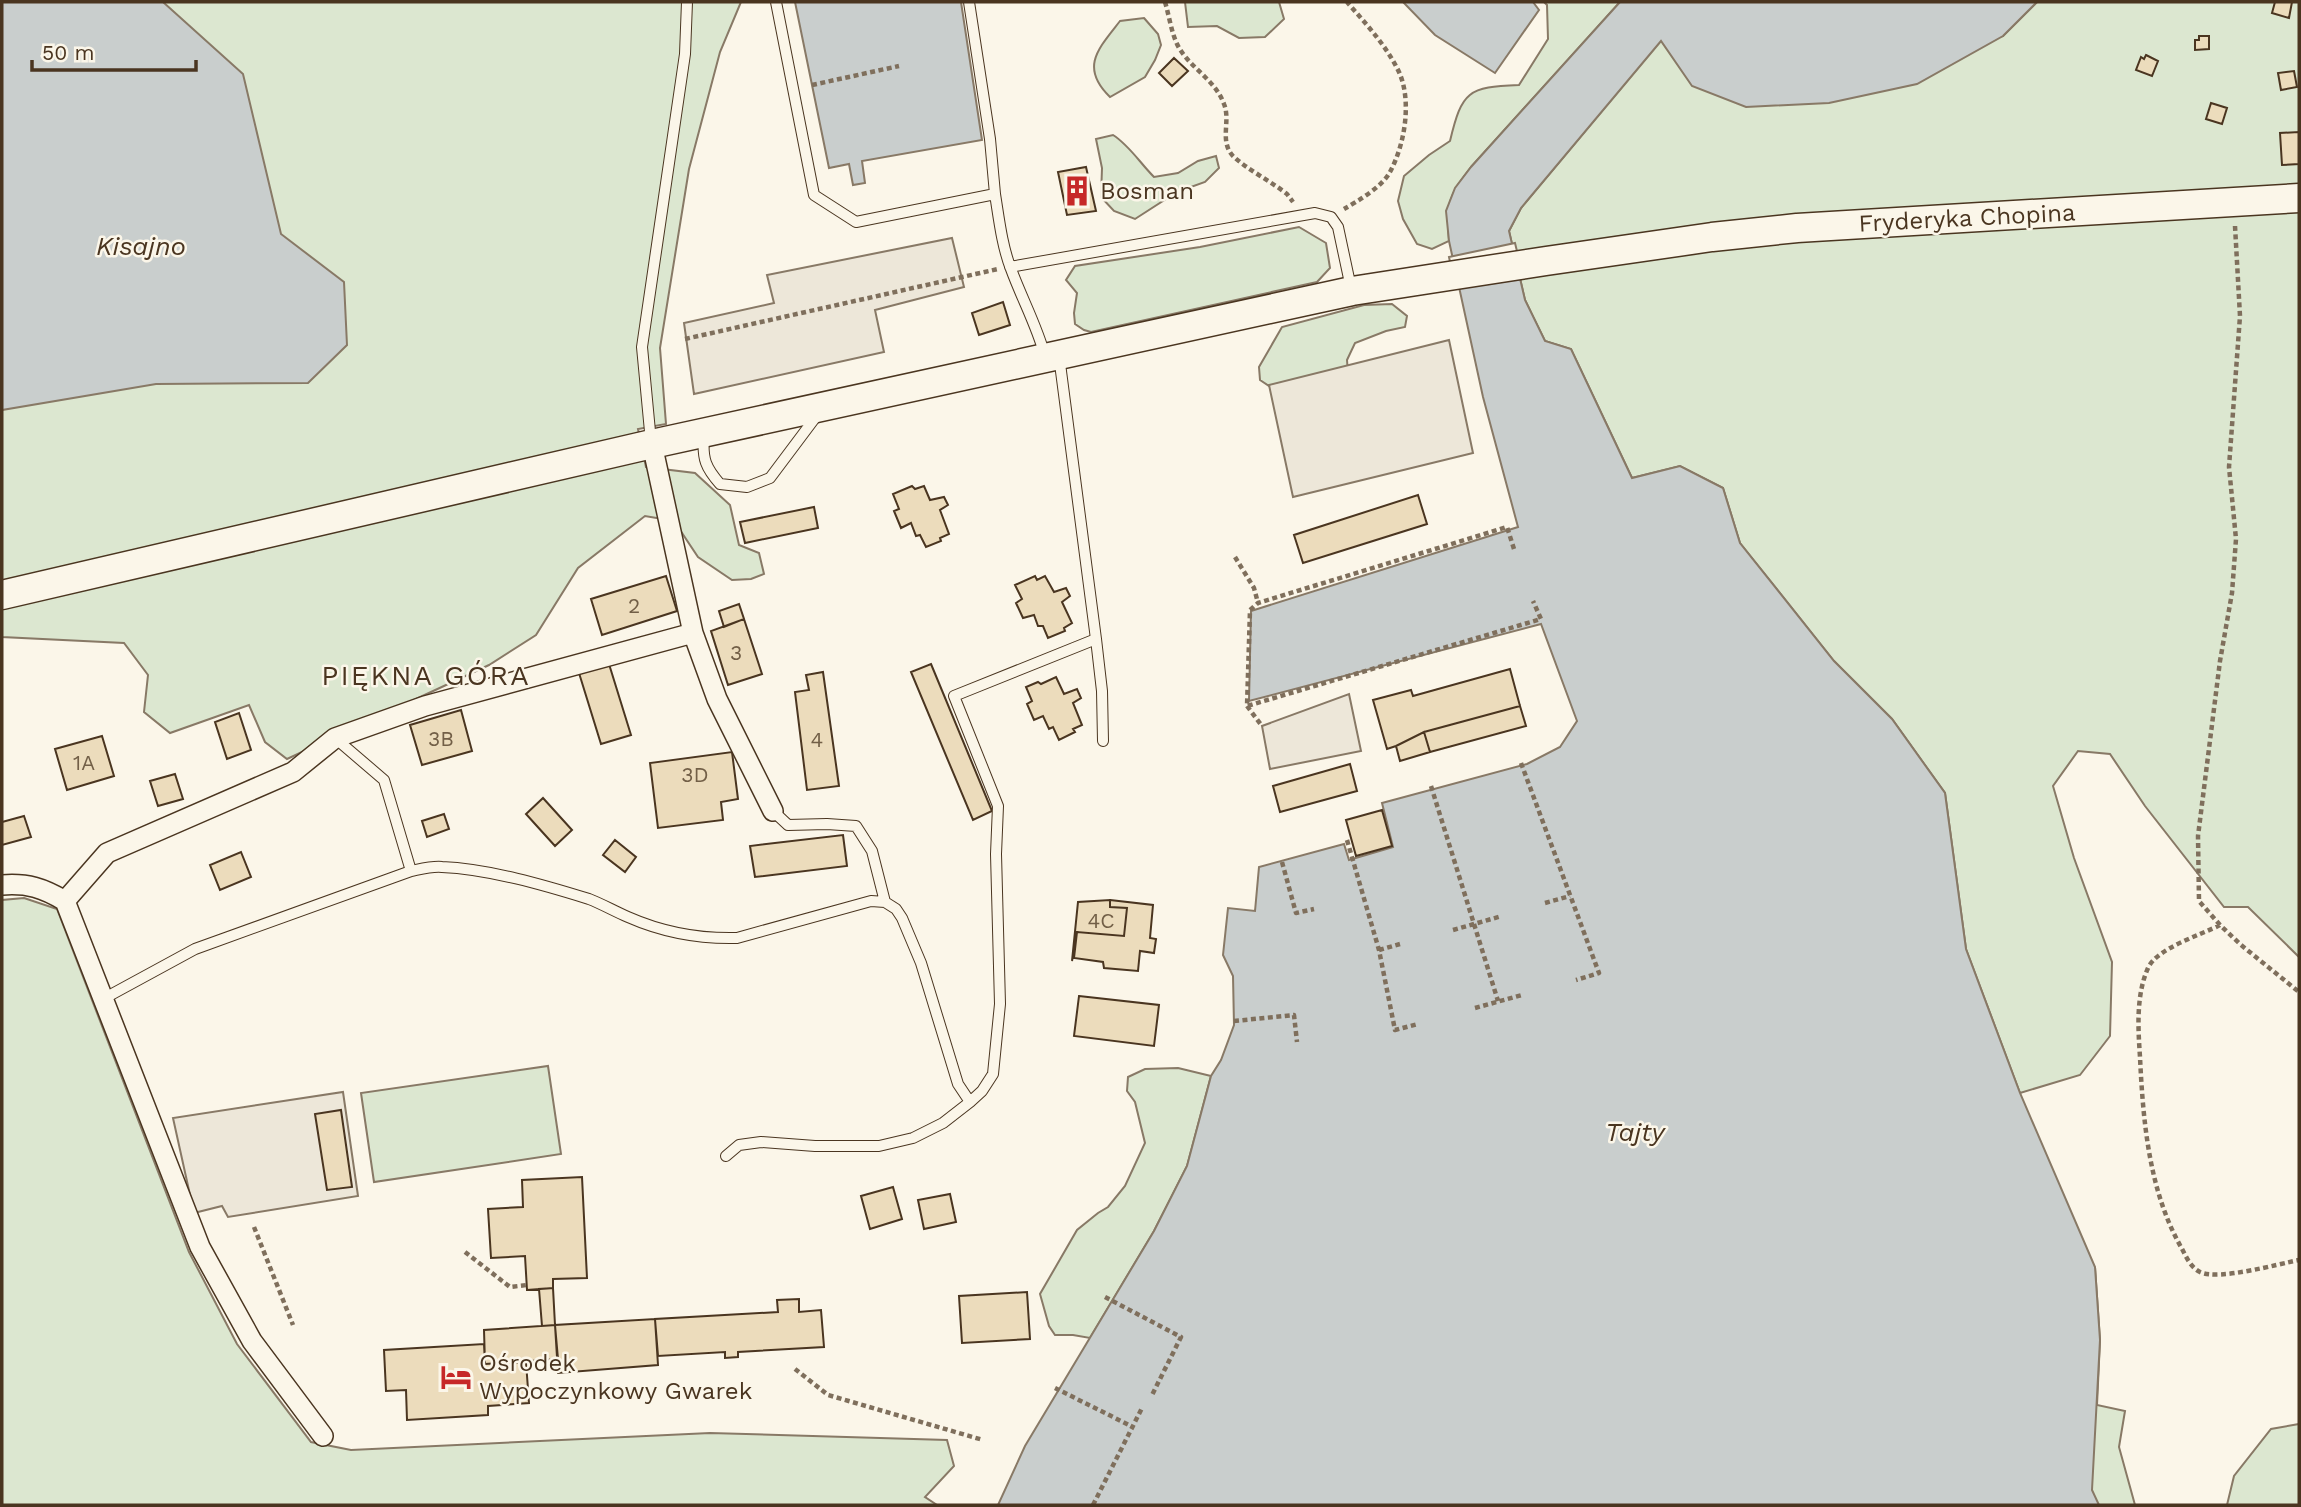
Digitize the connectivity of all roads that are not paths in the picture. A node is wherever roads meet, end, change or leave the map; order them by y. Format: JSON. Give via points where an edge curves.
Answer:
{"nodes":[{"id":1,"x":687,"y":2,"type":"edge"},
{"id":2,"x":776,"y":2,"type":"edge"},
{"id":3,"x":969,"y":2,"type":"edge"},
{"id":4,"x":995,"y":194,"type":"junction"},
{"id":5,"x":2299,"y":198,"type":"edge"},
{"id":6,"x":1010,"y":267,"type":"junction"},
{"id":7,"x":1352,"y":291,"type":"junction"},
{"id":8,"x":1052,"y":355,"type":"junction"},
{"id":9,"x":824,"y":407,"type":"junction"},
{"id":10,"x":705,"y":433,"type":"junction"},
{"id":11,"x":652,"y":444,"type":"junction"},
{"id":12,"x":2,"y":595,"type":"edge"},
{"id":13,"x":693,"y":633,"type":"junction"},
{"id":14,"x":1096,"y":639,"type":"junction"},
{"id":15,"x":335,"y":738,"type":"junction"},
{"id":16,"x":1103,"y":741,"type":"dead end"},
{"id":17,"x":773,"y":811,"type":"joint"},
{"id":18,"x":411,"y":871,"type":"junction"},
{"id":19,"x":2,"y":885,"type":"edge"},
{"id":20,"x":65,"y":901,"type":"junction"},
{"id":21,"x":885,"y":902,"type":"junction"},
{"id":22,"x":103,"y":999,"type":"junction"},
{"id":23,"x":970,"y":1102,"type":"junction"},
{"id":24,"x":726,"y":1156,"type":"dead end"},
{"id":25,"x":323,"y":1436,"type":"dead end"}],
"edges":[{"from":1,"to":11,"type":"lane","via":[[685,54],[642,347]]},
{"from":2,"to":4,"type":"lane","via":[[814,195],[856,222]]},
{"from":3,"to":4,"type":"lane"},
{"from":4,"to":6,"type":"lane"},
{"from":5,"to":7,"type":"main road","name":"Fryderyka Chopina","via":[[1797,228]]},
{"from":6,"to":7,"type":"lane","via":[[1315,212],[1331,216],[1338,228]]},
{"from":6,"to":8,"type":"lane"},
{"from":7,"to":8,"type":"main road","name":"Fryderyka Chopina"},
{"from":8,"to":9,"type":"main road","name":"Fryderyka Chopina"},
{"from":8,"to":14,"type":"lane"},
{"from":9,"to":10,"type":"main road","name":"Fryderyka Chopina"},
{"from":9,"to":10,"type":"lane","via":[[770,478],[747,487],[720,484],[707,470]]},
{"from":10,"to":11,"type":"main road","name":"Fryderyka Chopina"},
{"from":11,"to":12,"type":"main road","name":"Fryderyka Chopina"},
{"from":11,"to":13,"type":"street"},
{"from":13,"to":15,"type":"street","via":[[425,706]]},
{"from":13,"to":17,"type":"street","via":[[717,699]]},
{"from":14,"to":16,"type":"lane"},
{"from":14,"to":23,"type":"lane","via":[[954,696],[998,806],[997,1046],[993,1074]]},
{"from":15,"to":18,"type":"lane","via":[[384,780]]},
{"from":15,"to":20,"type":"street","via":[[293,772],[107,853]]},
{"from":17,"to":21,"type":"lane","via":[[788,825],[856,827],[872,851]]},
{"from":18,"to":21,"type":"lane","via":[[440,866],[490,874],[591,900],[688,936],[715,939],[737,938],[871,901]]},
{"from":18,"to":22,"type":"lane","via":[[195,949]]},
{"from":19,"to":20,"type":"street","via":[[44,889]]},
{"from":20,"to":22,"type":"street"},
{"from":21,"to":23,"type":"lane","via":[[902,918],[921,963],[958,1084]]},
{"from":22,"to":25,"type":"street","via":[[200,1247],[251,1341]]},
{"from":23,"to":24,"type":"lane","via":[[913,1138],[879,1146],[761,1142],[739,1145]]}]}
